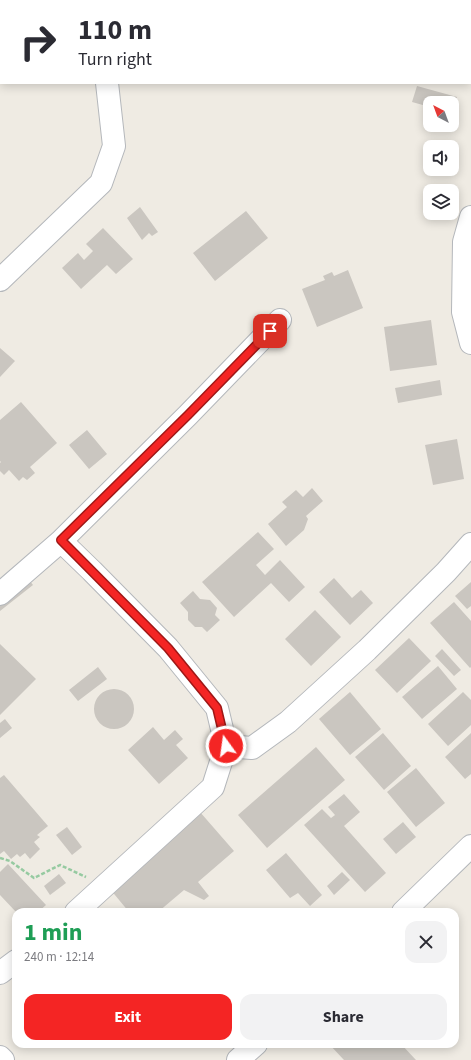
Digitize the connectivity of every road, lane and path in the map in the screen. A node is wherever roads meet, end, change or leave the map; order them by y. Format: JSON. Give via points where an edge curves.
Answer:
{"nodes":[{"id":1,"x":106,"y":84,"type":"edge"},
{"id":2,"x":471,"y":217,"type":"edge"},
{"id":3,"x":0,"y":280,"type":"edge"},
{"id":4,"x":280,"y":320,"type":"dead end"},
{"id":5,"x":471,"y":343,"type":"edge"},
{"id":6,"x":61,"y":540,"type":"junction"},
{"id":7,"x":471,"y":544,"type":"edge"},
{"id":8,"x":0,"y":594,"type":"edge"},
{"id":9,"x":226,"y":746,"type":"junction"},
{"id":10,"x":471,"y":846,"type":"edge"},
{"id":11,"x":0,"y":858,"type":"edge"},
{"id":12,"x":106,"y":884,"type":"junction"},
{"id":13,"x":80,"y":908,"type":"edge"},
{"id":14,"x":407,"y":908,"type":"edge"},
{"id":15,"x":12,"y":964,"type":"edge"},
{"id":16,"x":0,"y":973,"type":"edge"},
{"id":17,"x":252,"y":1048,"type":"edge"},
{"id":18,"x":0,"y":1057,"type":"edge"},
{"id":19,"x":2,"y":1060,"type":"edge"},
{"id":20,"x":238,"y":1060,"type":"edge"}],
"edges":[{"from":1,"to":3,"type":"street","via":[[114,146],[101,183]]},
{"from":2,"to":5,"type":"street","via":[[464,242],[463,312]]},
{"from":4,"to":6,"type":"street"},
{"from":6,"to":8,"type":"street"},
{"from":6,"to":9,"type":"street","via":[[168,648],[217,708]]},
{"from":7,"to":9,"type":"street","via":[[367,650],[288,722],[252,748]]},
{"from":9,"to":12,"type":"street","via":[[213,787]]},
{"from":10,"to":14,"type":"street"},
{"from":11,"to":12,"type":"path","via":[[10,861],[34,878],[60,865]]},
{"from":12,"to":13,"type":"street"},
{"from":15,"to":16,"type":"street"},
{"from":17,"to":20,"type":"street"},
{"from":18,"to":19,"type":"street"}]}
